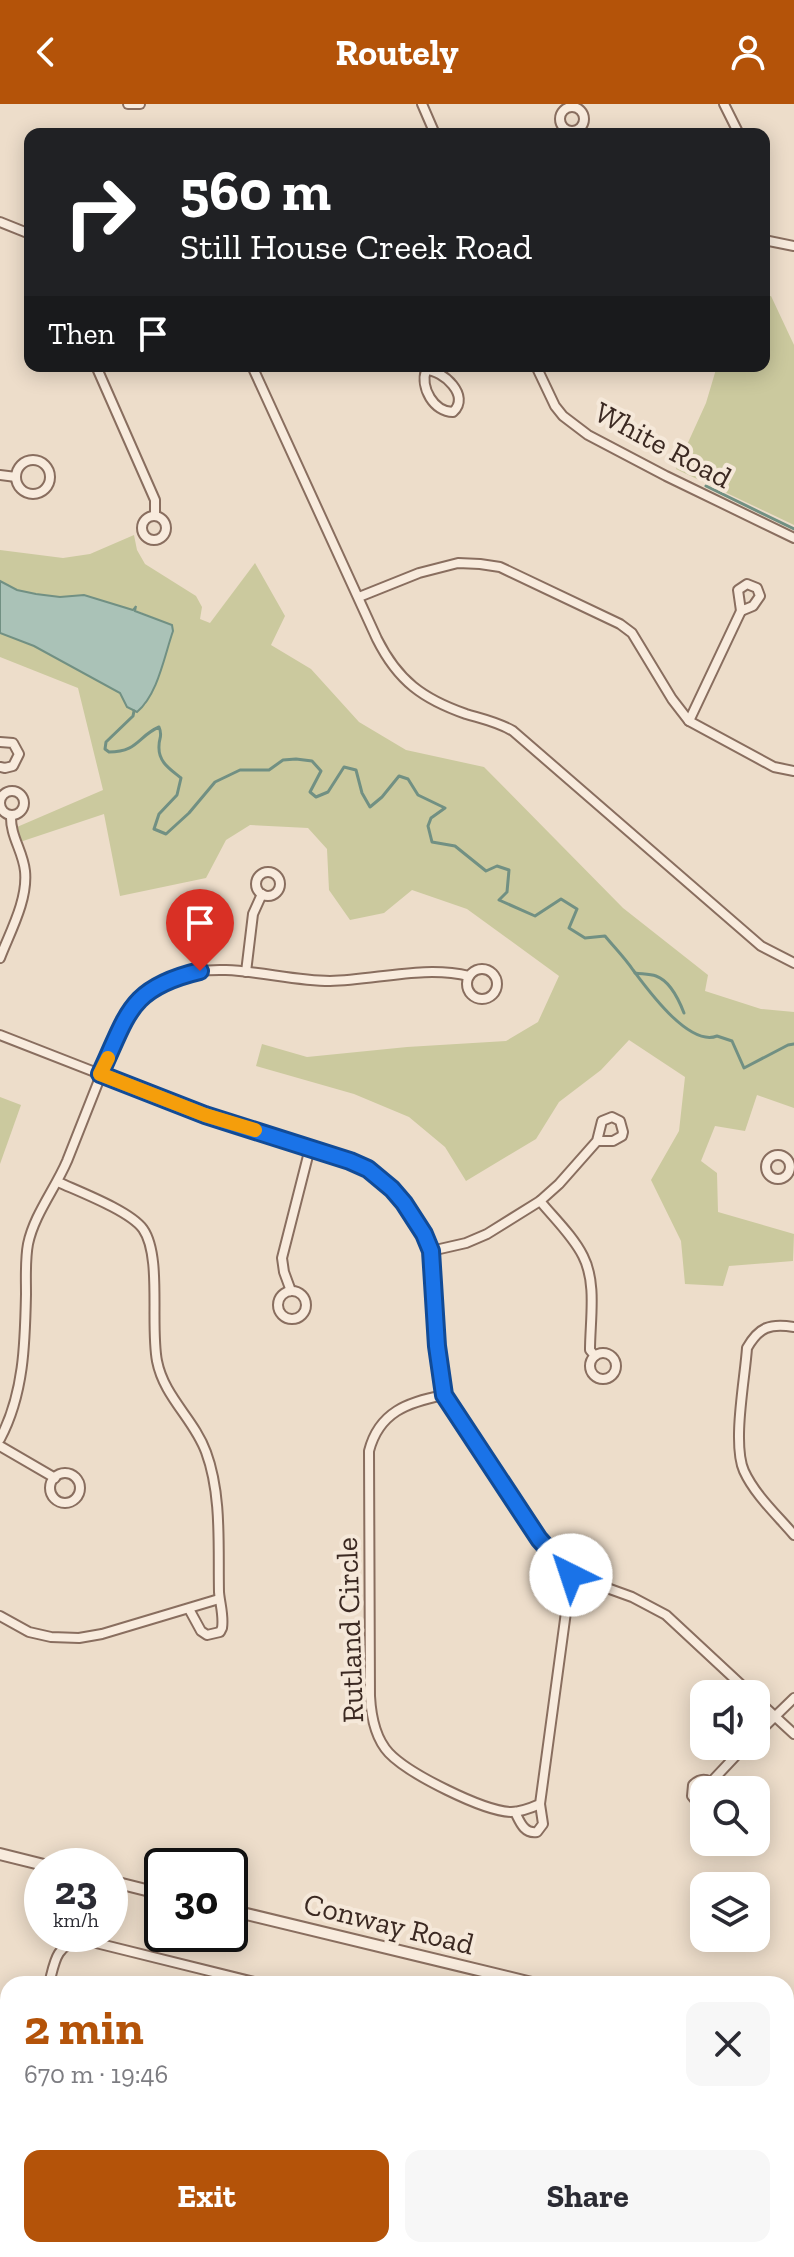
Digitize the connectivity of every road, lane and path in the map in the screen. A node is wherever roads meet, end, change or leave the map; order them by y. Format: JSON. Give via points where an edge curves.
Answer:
{"nodes":[{"id":1,"x":128,"y":104,"type":"edge"},
{"id":2,"x":140,"y":104,"type":"edge"},
{"id":3,"x":422,"y":104,"type":"edge"},
{"id":4,"x":724,"y":104,"type":"edge"},
{"id":5,"x":432,"y":128,"type":"edge"},
{"id":6,"x":736,"y":128,"type":"edge"},
{"id":7,"x":0,"y":222,"type":"edge"},
{"id":8,"x":24,"y":230,"type":"edge"},
{"id":9,"x":770,"y":241,"type":"edge"},
{"id":10,"x":794,"y":246,"type":"edge"},
{"id":11,"x":99,"y":372,"type":"edge"},
{"id":12,"x":255,"y":372,"type":"edge"},
{"id":13,"x":424,"y":372,"type":"edge"},
{"id":14,"x":436,"y":372,"type":"edge"},
{"id":15,"x":539,"y":372,"type":"edge"},
{"id":16,"x":0,"y":475,"type":"edge"},
{"id":17,"x":16,"y":477,"type":"junction"},
{"id":18,"x":155,"y":516,"type":"dead end"},
{"id":19,"x":794,"y":538,"type":"edge"},
{"id":20,"x":359,"y":597,"type":"junction"},
{"id":21,"x":741,"y":611,"type":"dead end"},
{"id":22,"x":689,"y":721,"type":"junction"},
{"id":23,"x":0,"y":742,"type":"edge"},
{"id":24,"x":0,"y":767,"type":"edge"},
{"id":25,"x":794,"y":771,"type":"edge"},
{"id":26,"x":11,"y":815,"type":"dead end"},
{"id":27,"x":262,"y":894,"type":"dead end"},
{"id":28,"x":0,"y":958,"type":"edge"},
{"id":29,"x":794,"y":963,"type":"edge"},
{"id":30,"x":246,"y":972,"type":"junction"},
{"id":31,"x":469,"y":976,"type":"dead end"},
{"id":32,"x":0,"y":1035,"type":"edge"},
{"id":33,"x":100,"y":1074,"type":"junction"},
{"id":34,"x":597,"y":1141,"type":"dead end"},
{"id":35,"x":310,"y":1148,"type":"junction"},
{"id":36,"x":58,"y":1182,"type":"junction"},
{"id":37,"x":540,"y":1201,"type":"junction"},
{"id":38,"x":431,"y":1251,"type":"junction"},
{"id":39,"x":291,"y":1291,"type":"dead end"},
{"id":40,"x":794,"y":1327,"type":"edge"},
{"id":41,"x":595,"y":1356,"type":"dead end"},
{"id":42,"x":444,"y":1395,"type":"junction"},
{"id":43,"x":0,"y":1439,"type":"edge"},
{"id":44,"x":0,"y":1446,"type":"edge"},
{"id":45,"x":55,"y":1478,"type":"dead end"},
{"id":46,"x":794,"y":1535,"type":"edge"},
{"id":47,"x":571,"y":1575,"type":"junction"},
{"id":48,"x":219,"y":1599,"type":"junction"},
{"id":49,"x":189,"y":1609,"type":"junction"},
{"id":50,"x":0,"y":1616,"type":"edge"},
{"id":51,"x":736,"y":1680,"type":"edge"},
{"id":52,"x":794,"y":1698,"type":"edge"},
{"id":53,"x":770,"y":1712,"type":"edge"},
{"id":54,"x":774,"y":1716,"type":"junction"},
{"id":55,"x":770,"y":1720,"type":"edge"},
{"id":56,"x":794,"y":1734,"type":"edge"},
{"id":57,"x":734,"y":1760,"type":"edge"},
{"id":58,"x":722,"y":1776,"type":"edge"},
{"id":59,"x":540,"y":1804,"type":"junction"},
{"id":60,"x":520,"y":1811,"type":"junction"},
{"id":61,"x":0,"y":1854,"type":"edge"},
{"id":62,"x":24,"y":1860,"type":"edge"},
{"id":63,"x":248,"y":1914,"type":"edge"},
{"id":64,"x":51,"y":1976,"type":"edge"},
{"id":65,"x":230,"y":1976,"type":"edge"},
{"id":66,"x":503,"y":1976,"type":"edge"}],
"edges":[{"from":1,"to":2,"type":"street"},
{"from":3,"to":5,"type":"street"},
{"from":4,"to":6,"type":"street"},
{"from":7,"to":8,"type":"street"},
{"from":9,"to":10,"type":"street"},
{"from":11,"to":18,"type":"street","via":[[155,500]]},
{"from":12,"to":20,"type":"street"},
{"from":13,"to":14,"type":"street","via":[[426,390],[439,408],[453,412],[459,407],[458,393]]},
{"from":15,"to":19,"type":"street","name":"White Road","via":[[555,406],[588,435]]},
{"from":16,"to":17,"type":"street"},
{"from":17,"to":17,"type":"street","via":[[19,487],[32,494],[42,491],[49,477],[36,461],[25,463]]},
{"from":20,"to":22,"type":"street","via":[[458,563],[500,567],[632,633]]},
{"from":20,"to":29,"type":"street","via":[[386,658],[408,684],[450,708],[513,731],[761,946]]},
{"from":21,"to":22,"type":"street"},
{"from":22,"to":25,"type":"street","via":[[774,767]]},
{"from":23,"to":24,"type":"street","via":[[13,743],[19,754],[13,766]]},
{"from":26,"to":28,"type":"street","via":[[26,873],[22,900]]},
{"from":27,"to":30,"type":"street","via":[[253,914]]},
{"from":30,"to":31,"type":"street","via":[[326,981],[427,972]]},
{"from":30,"to":33,"type":"street","via":[[177,976],[143,995],[120,1027]]},
{"from":32,"to":33,"type":"street"},
{"from":33,"to":35,"type":"street"},
{"from":33,"to":36,"type":"street"},
{"from":34,"to":37,"type":"street"},
{"from":35,"to":38,"type":"street","via":[[368,1169],[380,1179],[404,1203]]},
{"from":35,"to":39,"type":"street","via":[[282,1258]]},
{"from":36,"to":43,"type":"street","via":[[34,1223],[27,1247],[25,1348],[15,1402]]},
{"from":36,"to":48,"type":"street","via":[[131,1217],[149,1240],[154,1255],[157,1363],[206,1453],[216,1497]]},
{"from":37,"to":38,"type":"street","via":[[487,1234]]},
{"from":37,"to":41,"type":"street","via":[[586,1264],[590,1350]]},
{"from":38,"to":42,"type":"street"},
{"from":40,"to":46,"type":"street","via":[[765,1328],[747,1348],[739,1451],[751,1482]]},
{"from":42,"to":47,"type":"street","via":[[539,1539]]},
{"from":42,"to":60,"type":"street","name":"Rutland Circle","via":[[414,1401],[391,1415],[372,1438],[371,1709],[379,1738],[403,1765],[452,1792],[502,1811]]},
{"from":44,"to":45,"type":"street"},
{"from":47,"to":51,"type":"street","via":[[666,1615]]},
{"from":47,"to":59,"type":"street"},
{"from":48,"to":49,"type":"street"},
{"from":48,"to":49,"type":"street","via":[[220,1632],[201,1631]]},
{"from":49,"to":50,"type":"street","via":[[79,1638],[29,1632]]},
{"from":52,"to":54,"type":"street"},
{"from":53,"to":54,"type":"street"},
{"from":54,"to":55,"type":"street"},
{"from":54,"to":56,"type":"street"},
{"from":57,"to":58,"type":"street"},
{"from":59,"to":60,"type":"street"},
{"from":59,"to":60,"type":"street","name":"Rutland Circle","via":[[543,1824],[537,1832],[525,1830]]},
{"from":61,"to":62,"type":"street"},
{"from":63,"to":66,"type":"street","name":"Conway Road"},
{"from":64,"to":65,"type":"street","via":[[58,1952],[80,1939]]}]}
